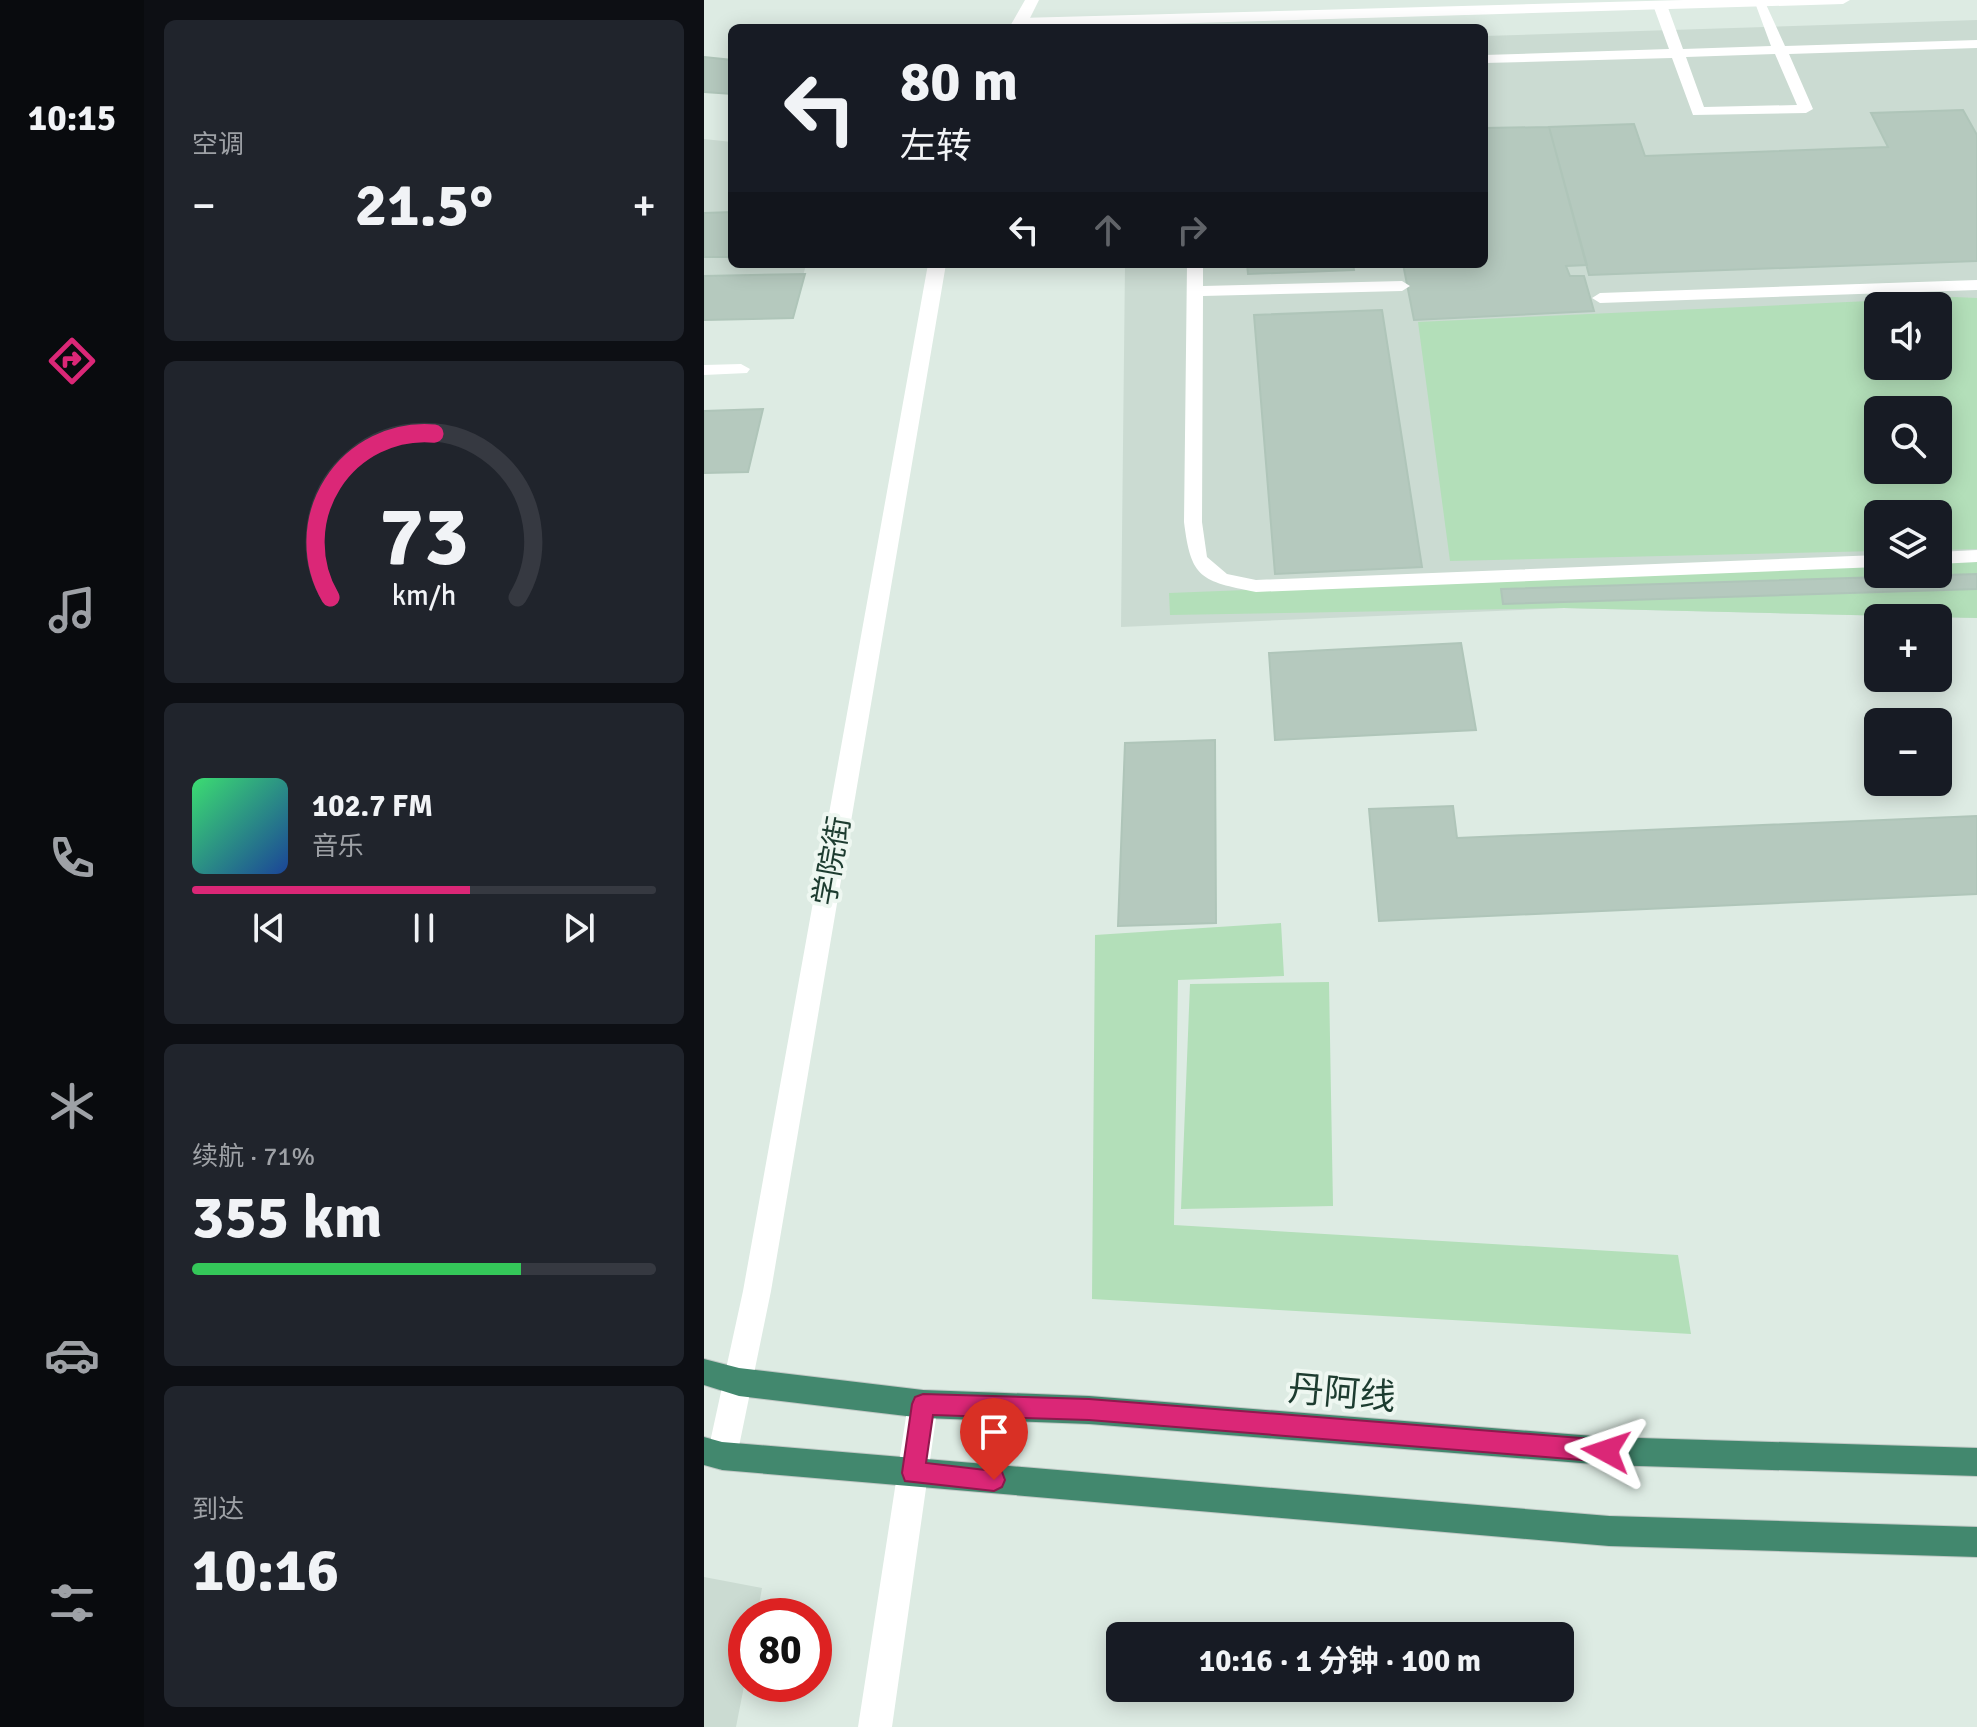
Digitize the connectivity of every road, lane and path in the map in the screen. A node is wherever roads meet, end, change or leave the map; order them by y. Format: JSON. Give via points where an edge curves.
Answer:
{"nodes":[{"id":1,"x":1370,"y":0,"type":"edge"},
{"id":2,"x":1843,"y":0,"type":"edge"},
{"id":3,"x":1759,"y":2,"type":"junction"},
{"id":4,"x":1660,"y":5,"type":"junction"},
{"id":5,"x":1024,"y":15,"type":"edge"},
{"id":6,"x":1977,"y":44,"type":"edge"},
{"id":7,"x":1781,"y":50,"type":"junction"},
{"id":8,"x":1678,"y":53,"type":"junction"},
{"id":9,"x":1488,"y":59,"type":"edge"},
{"id":10,"x":936,"y":268,"type":"edge"},
{"id":11,"x":1195,"y":268,"type":"edge"},
{"id":12,"x":1977,"y":285,"type":"edge"},
{"id":13,"x":1402,"y":286,"type":"dead end"},
{"id":14,"x":1195,"y":291,"type":"junction"},
{"id":15,"x":1600,"y":298,"type":"dead end"},
{"id":16,"x":741,"y":369,"type":"dead end"},
{"id":17,"x":704,"y":370,"type":"edge"},
{"id":18,"x":1977,"y":556,"type":"edge"},
{"id":19,"x":1952,"y":557,"type":"edge"},
{"id":20,"x":1864,"y":562,"type":"edge"},
{"id":21,"x":704,"y":1372,"type":"edge"},
{"id":22,"x":739,"y":1382,"type":"junction"},
{"id":23,"x":923,"y":1404,"type":"junction"},
{"id":24,"x":713,"y":1454,"type":"edge"},
{"id":25,"x":1977,"y":1462,"type":"edge"},
{"id":26,"x":913,"y":1473,"type":"junction"},
{"id":27,"x":1977,"y":1542,"type":"edge"},
{"id":28,"x":875,"y":1727,"type":"edge"}],
"edges":[{"from":1,"to":5,"type":"street"},
{"from":2,"to":3,"type":"street"},
{"from":3,"to":4,"type":"street"},
{"from":3,"to":7,"type":"lane"},
{"from":4,"to":5,"type":"street"},
{"from":4,"to":8,"type":"lane"},
{"from":6,"to":7,"type":"lane"},
{"from":7,"to":8,"type":"lane"},
{"from":7,"to":8,"type":"lane","via":[[1806,109],[1698,112]]},
{"from":8,"to":9,"type":"lane"},
{"from":10,"to":22,"type":"street","name":"学院街"},
{"from":11,"to":14,"type":"lane"},
{"from":12,"to":15,"type":"lane"},
{"from":13,"to":14,"type":"lane"},
{"from":14,"to":20,"type":"lane","via":[[1193,522],[1198,559],[1221,579],[1256,586]]},
{"from":16,"to":17,"type":"lane"},
{"from":18,"to":19,"type":"lane"},
{"from":21,"to":22,"type":"highway","name":"丹阿线"},
{"from":22,"to":23,"type":"highway","name":"丹阿线"},
{"from":22,"to":24,"type":"street","name":"学院街"},
{"from":23,"to":25,"type":"highway","name":"丹阿线","via":[[1089,1410],[1606,1451]]},
{"from":23,"to":26,"type":"street"},
{"from":24,"to":26,"type":"highway"},
{"from":26,"to":27,"type":"highway","via":[[1609,1531]]},
{"from":26,"to":28,"type":"street"}]}
